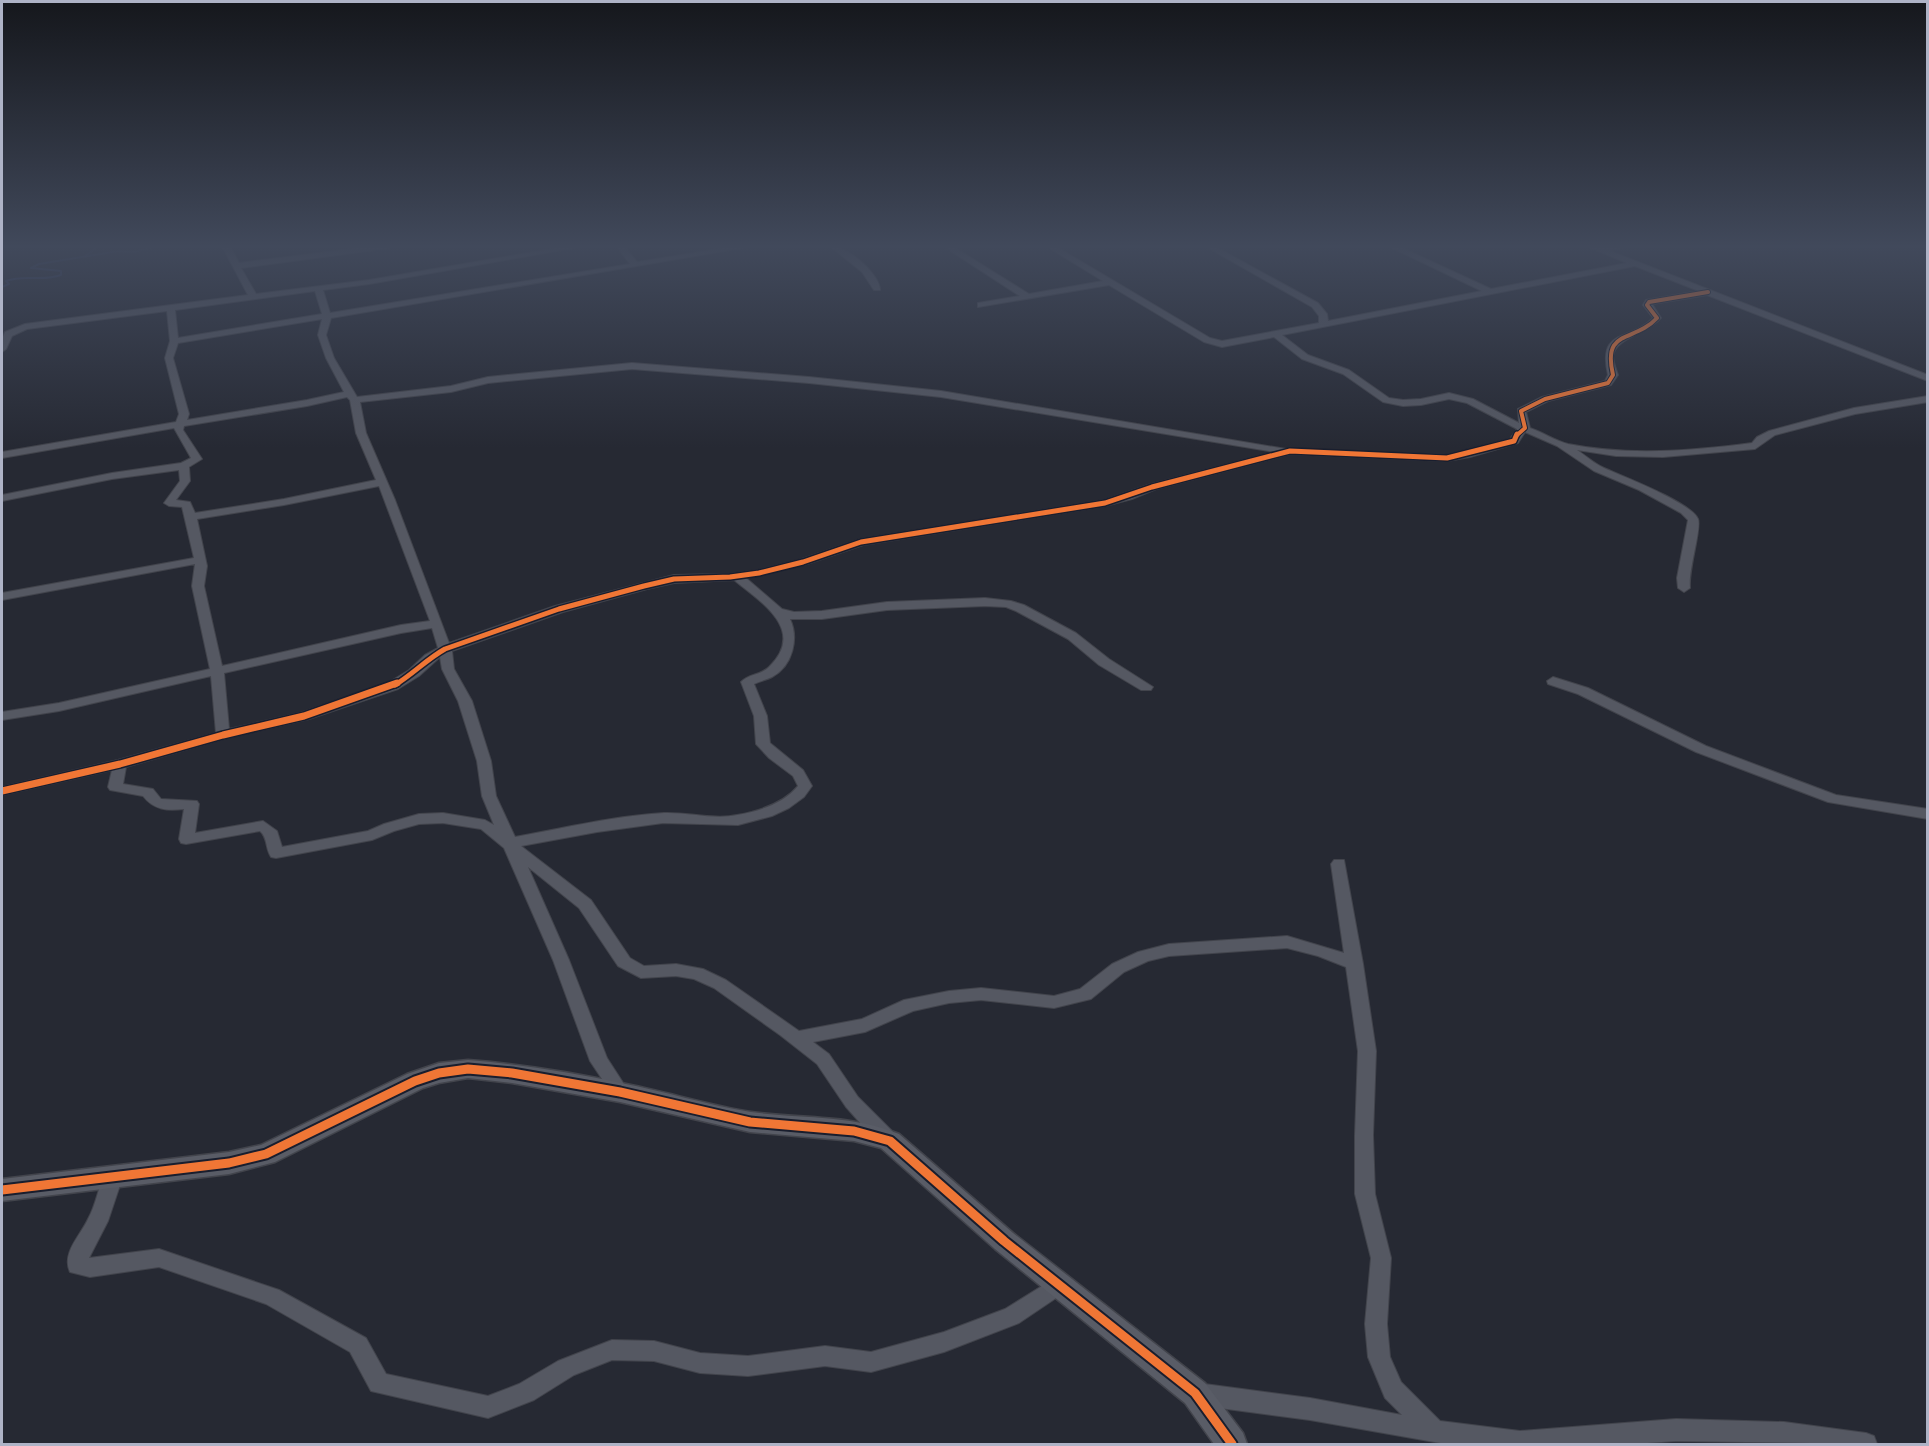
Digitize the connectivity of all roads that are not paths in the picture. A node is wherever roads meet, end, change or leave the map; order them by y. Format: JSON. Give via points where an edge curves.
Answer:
{"nodes":[{"id":1,"x":135,"y":313,"type":"edge"},
{"id":2,"x":171,"y":313,"type":"edge"},
{"id":3,"x":342,"y":313,"type":"edge"},
{"id":4,"x":1164,"y":313,"type":"edge"},
{"id":5,"x":1324,"y":313,"type":"edge"},
{"id":6,"x":1384,"y":313,"type":"edge"},
{"id":7,"x":1654,"y":313,"type":"edge"},
{"id":8,"x":1763,"y":313,"type":"edge"},
{"id":9,"x":327,"y":316,"type":"junction"},
{"id":10,"x":1322,"y":326,"type":"junction"},
{"id":11,"x":1277,"y":335,"type":"junction"},
{"id":12,"x":174,"y":341,"type":"junction"},
{"id":13,"x":2,"y":349,"type":"edge"},
{"id":14,"x":1928,"y":378,"type":"edge"},
{"id":15,"x":352,"y":396,"type":"junction"},
{"id":16,"x":1924,"y":403,"type":"edge"},
{"id":17,"x":178,"y":425,"type":"junction"},
{"id":18,"x":1525,"y":428,"type":"junction"},
{"id":19,"x":1561,"y":444,"type":"junction"},
{"id":20,"x":1290,"y":451,"type":"junction"},
{"id":21,"x":2,"y":455,"type":"edge"},
{"id":22,"x":184,"y":466,"type":"junction"},
{"id":23,"x":382,"y":482,"type":"junction"},
{"id":24,"x":2,"y":498,"type":"edge"},
{"id":25,"x":191,"y":517,"type":"junction"},
{"id":26,"x":199,"y":560,"type":"junction"},
{"id":27,"x":736,"y":576,"type":"junction"},
{"id":28,"x":1684,"y":588,"type":"dead end"},
{"id":29,"x":2,"y":597,"type":"edge"},
{"id":30,"x":777,"y":611,"type":"junction"},
{"id":31,"x":437,"y":624,"type":"junction"},
{"id":32,"x":445,"y":649,"type":"junction"},
{"id":33,"x":217,"y":670,"type":"junction"},
{"id":34,"x":1553,"y":681,"type":"dead end"},
{"id":35,"x":1146,"y":687,"type":"dead end"},
{"id":36,"x":2,"y":716,"type":"edge"},
{"id":37,"x":223,"y":735,"type":"junction"},
{"id":38,"x":120,"y":764,"type":"junction"},
{"id":39,"x":2,"y":791,"type":"edge"},
{"id":40,"x":1928,"y":814,"type":"edge"},
{"id":41,"x":511,"y":843,"type":"junction"},
{"id":42,"x":1339,"y":864,"type":"dead end"},
{"id":43,"x":1355,"y":964,"type":"junction"},
{"id":44,"x":796,"y":1038,"type":"junction"},
{"id":45,"x":620,"y":1092,"type":"junction"},
{"id":46,"x":890,"y":1142,"type":"junction"},
{"id":47,"x":112,"y":1179,"type":"junction"},
{"id":48,"x":2,"y":1190,"type":"edge"},
{"id":49,"x":1058,"y":1285,"type":"junction"},
{"id":50,"x":1195,"y":1393,"type":"junction"},
{"id":51,"x":1435,"y":1432,"type":"junction"},
{"id":52,"x":1232,"y":1444,"type":"edge"},
{"id":53,"x":1866,"y":1444,"type":"edge"}],
"edges":[{"from":1,"to":13,"type":"street","via":[[25,327],[8,334]]},
{"from":2,"to":12,"type":"street"},
{"from":3,"to":9,"type":"street"},
{"from":4,"to":11,"type":"street","via":[[1214,343]]},
{"from":5,"to":10,"type":"street"},
{"from":6,"to":10,"type":"street"},
{"from":7,"to":18,"type":"street","via":[[1657,318],[1651,326],[1630,334],[1613,348],[1609,356],[1613,375],[1608,382],[1545,399],[1521,411]]},
{"from":8,"to":14,"type":"street"},
{"from":9,"to":12,"type":"street"},
{"from":9,"to":15,"type":"street","via":[[322,335]]},
{"from":10,"to":11,"type":"street"},
{"from":11,"to":18,"type":"street","via":[[1305,357],[1346,372],[1386,400],[1403,403],[1457,396]]},
{"from":12,"to":17,"type":"street","via":[[169,358],[184,414]]},
{"from":15,"to":17,"type":"street"},
{"from":15,"to":20,"type":"street","via":[[632,366],[941,394]]},
{"from":15,"to":23,"type":"street"},
{"from":16,"to":19,"type":"street","via":[[1854,411],[1772,433],[1755,446],[1697,454],[1600,452]]},
{"from":17,"to":21,"type":"street"},
{"from":17,"to":22,"type":"street","via":[[197,459]]},
{"from":18,"to":19,"type":"street"},
{"from":18,"to":20,"type":"street","via":[[1514,441],[1447,458]]},
{"from":19,"to":28,"type":"street","via":[[1598,469],[1643,488],[1693,519],[1692,540],[1681,571]]},
{"from":20,"to":27,"type":"street","via":[[1108,502],[893,536]]},
{"from":22,"to":24,"type":"street"},
{"from":22,"to":25,"type":"street","via":[[185,481],[169,503],[186,504]]},
{"from":23,"to":25,"type":"street"},
{"from":23,"to":31,"type":"street"},
{"from":25,"to":26,"type":"street"},
{"from":26,"to":29,"type":"street"},
{"from":26,"to":33,"type":"street","via":[[198,586]]},
{"from":27,"to":30,"type":"street"},
{"from":27,"to":32,"type":"street","via":[[674,579],[644,586],[559,609]]},
{"from":30,"to":35,"type":"street","via":[[793,616],[887,606],[1007,604],[1072,636],[1104,662]]},
{"from":30,"to":41,"type":"street","via":[[788,628],[789,646],[769,674],[747,682],[747,689],[760,715],[764,745],[802,776],[805,786],[796,799],[776,810],[736,821],[685,817]]},
{"from":31,"to":32,"type":"street"},
{"from":31,"to":33,"type":"street"},
{"from":32,"to":37,"type":"street","via":[[393,686],[304,716]]},
{"from":32,"to":41,"type":"street","via":[[448,669],[465,701],[484,760],[489,796]]},
{"from":33,"to":36,"type":"street","via":[[59,707]]},
{"from":33,"to":37,"type":"street"},
{"from":34,"to":40,"type":"street","via":[[1583,691],[1701,749],[1833,800]]},
{"from":37,"to":38,"type":"street"},
{"from":38,"to":39,"type":"street"},
{"from":38,"to":41,"type":"street","via":[[116,787],[148,792],[156,803],[192,804],[186,839],[263,825],[272,834],[276,853],[372,835],[419,819],[443,818],[485,825]]},
{"from":41,"to":44,"type":"street","via":[[585,904],[624,962],[642,972],[697,973],[720,984]]},
{"from":41,"to":45,"type":"street","via":[[599,1061]]},
{"from":42,"to":43,"type":"street"},
{"from":43,"to":44,"type":"street","via":[[1287,942],[1169,950],[1144,956],[1118,968],[1085,993],[1054,1002],[981,994],[949,997],[910,1005],[865,1025]]},
{"from":43,"to":51,"type":"street","via":[[1367,1052],[1365,1194],[1381,1258],[1378,1357],[1393,1390]]},
{"from":44,"to":46,"type":"street","via":[[824,1059],[852,1102]]},
{"from":45,"to":46,"type":"street","via":[[750,1122],[854,1131]]},
{"from":45,"to":47,"type":"street","via":[[512,1072],[439,1072],[266,1154],[229,1164]]},
{"from":46,"to":49,"type":"street"},
{"from":47,"to":48,"type":"street"},
{"from":47,"to":49,"type":"street","via":[[77,1265],[90,1268],[159,1258],[184,1265],[272,1297],[358,1345],[379,1383],[488,1407],[612,1350],[654,1351],[700,1363],[748,1366],[825,1356],[871,1362],[944,1342],[1012,1316]]},
{"from":49,"to":50,"type":"street"},
{"from":50,"to":51,"type":"street"},
{"from":50,"to":52,"type":"street"},
{"from":51,"to":53,"type":"street","via":[[1520,1442],[1676,1430],[1784,1433]]}]}
